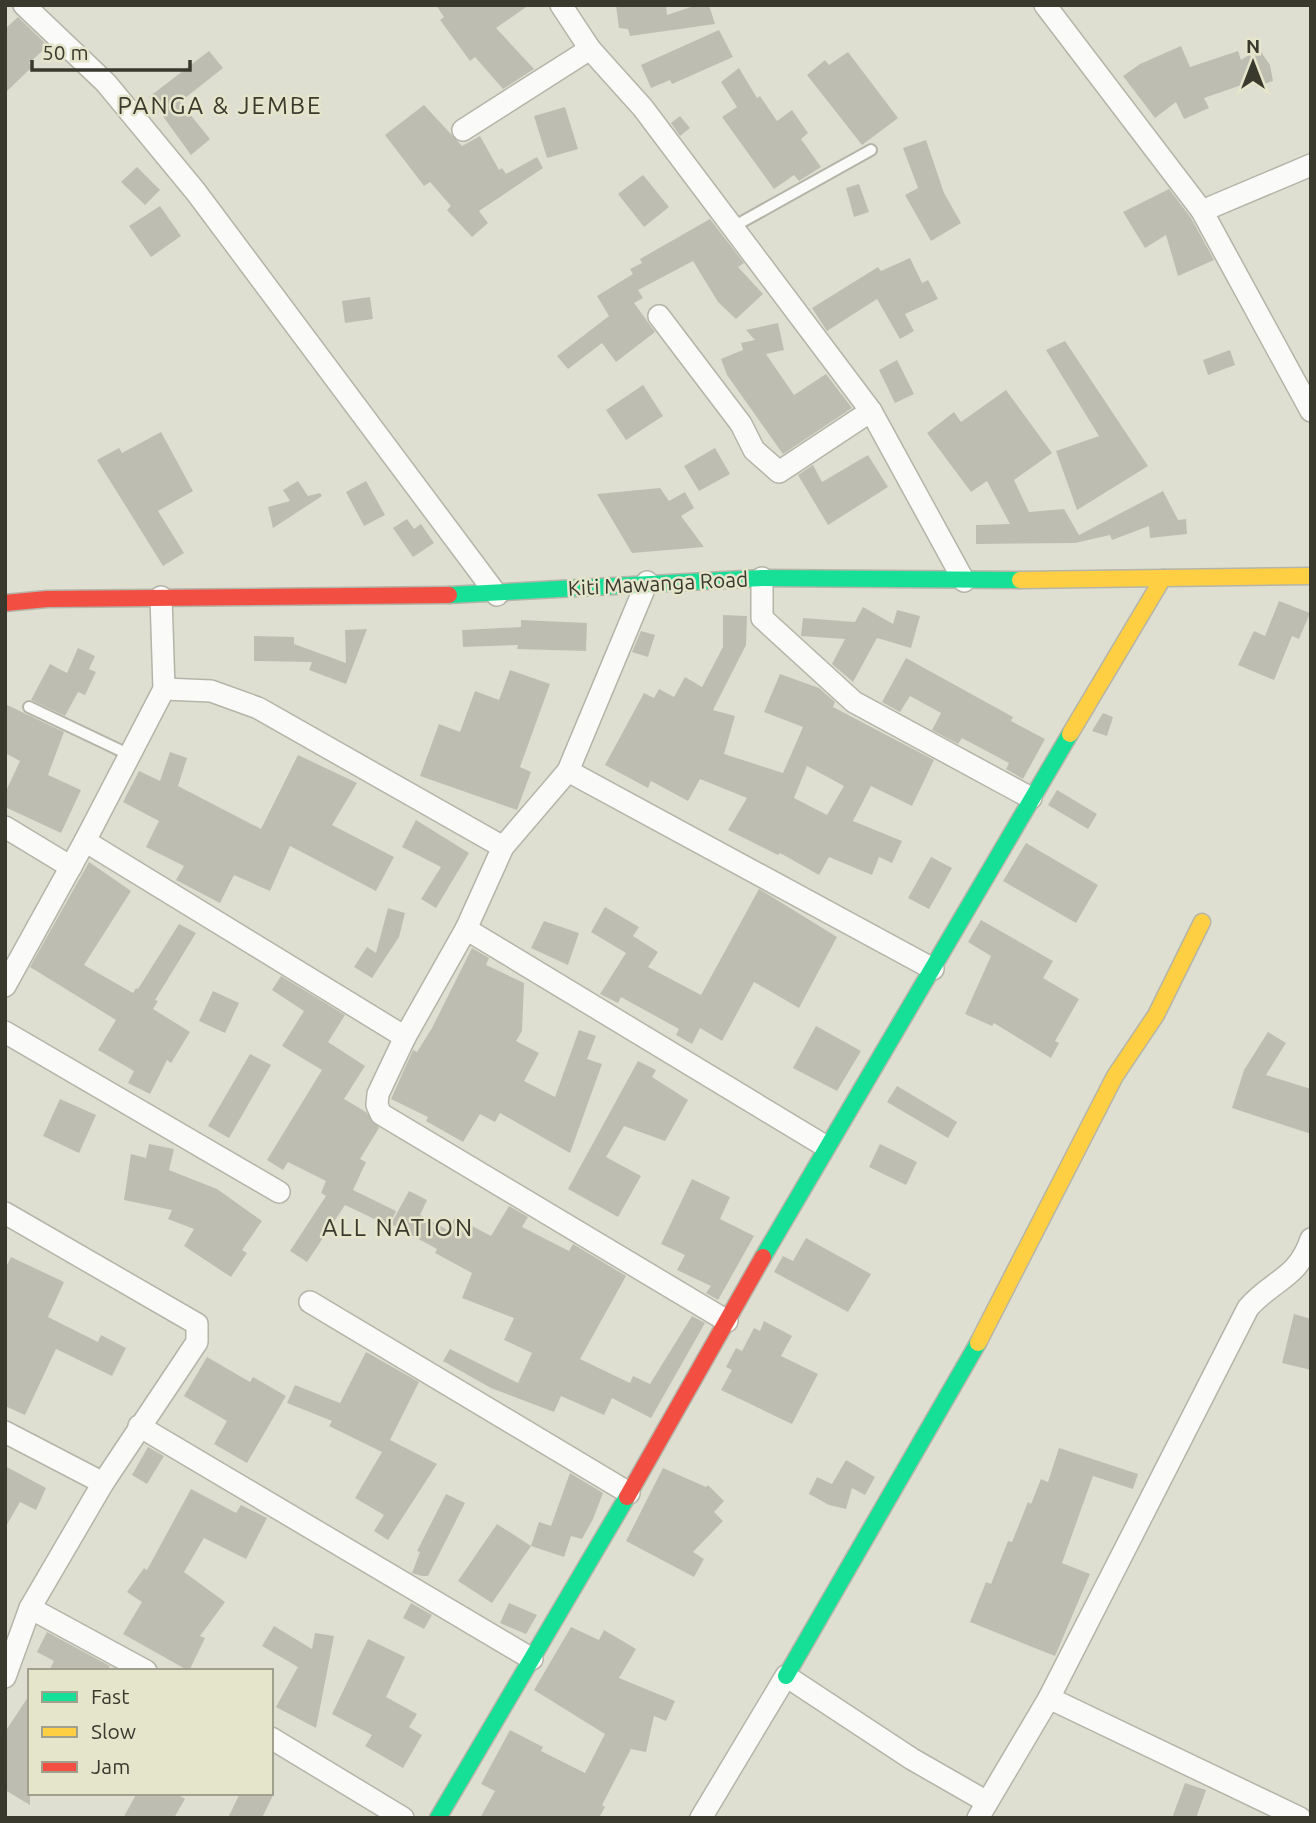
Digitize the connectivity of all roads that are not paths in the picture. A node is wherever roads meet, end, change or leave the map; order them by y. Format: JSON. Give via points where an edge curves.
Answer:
{"nodes":[{"id":1,"x":24,"y":5,"type":"edge"},
{"id":2,"x":561,"y":5,"type":"edge"},
{"id":3,"x":1045,"y":5,"type":"edge"},
{"id":4,"x":590,"y":49,"type":"junction"},
{"id":5,"x":463,"y":130,"type":"dead end"},
{"id":6,"x":871,"y":150,"type":"dead end"},
{"id":7,"x":1311,"y":165,"type":"edge"},
{"id":8,"x":1202,"y":211,"type":"junction"},
{"id":9,"x":731,"y":228,"type":"junction"},
{"id":10,"x":659,"y":316,"type":"dead end"},
{"id":11,"x":871,"y":411,"type":"junction"},
{"id":12,"x":1311,"y":411,"type":"edge"},
{"id":13,"x":1311,"y":576,"type":"edge"},
{"id":14,"x":762,"y":578,"type":"junction"},
{"id":15,"x":1163,"y":578,"type":"junction"},
{"id":16,"x":964,"y":581,"type":"junction"},
{"id":17,"x":647,"y":582,"type":"junction"},
{"id":18,"x":498,"y":595,"type":"junction"},
{"id":19,"x":161,"y":597,"type":"junction"},
{"id":20,"x":5,"y":603,"type":"edge"},
{"id":21,"x":164,"y":689,"type":"junction"},
{"id":22,"x":29,"y":707,"type":"dead end"},
{"id":23,"x":130,"y":755,"type":"junction"},
{"id":24,"x":568,"y":771,"type":"junction"},
{"id":25,"x":1031,"y":798,"type":"junction"},
{"id":26,"x":5,"y":827,"type":"edge"},
{"id":27,"x":85,"y":841,"type":"junction"},
{"id":28,"x":503,"y":847,"type":"junction"},
{"id":29,"x":71,"y":867,"type":"junction"},
{"id":30,"x":1202,"y":922,"type":"dead end"},
{"id":31,"x":466,"y":929,"type":"junction"},
{"id":32,"x":933,"y":969,"type":"junction"},
{"id":33,"x":5,"y":986,"type":"edge"},
{"id":34,"x":5,"y":1032,"type":"edge"},
{"id":35,"x":405,"y":1037,"type":"junction"},
{"id":36,"x":825,"y":1146,"type":"junction"},
{"id":37,"x":279,"y":1192,"type":"dead end"},
{"id":38,"x":5,"y":1213,"type":"edge"},
{"id":39,"x":1311,"y":1239,"type":"edge"},
{"id":40,"x":310,"y":1302,"type":"dead end"},
{"id":41,"x":727,"y":1321,"type":"junction"},
{"id":42,"x":139,"y":1426,"type":"junction"},
{"id":43,"x":5,"y":1432,"type":"edge"},
{"id":44,"x":103,"y":1483,"type":"junction"},
{"id":45,"x":629,"y":1493,"type":"junction"},
{"id":46,"x":30,"y":1608,"type":"junction"},
{"id":47,"x":532,"y":1659,"type":"junction"},
{"id":48,"x":142,"y":1669,"type":"edge"},
{"id":49,"x":5,"y":1676,"type":"edge"},
{"id":50,"x":786,"y":1676,"type":"junction"},
{"id":51,"x":1049,"y":1698,"type":"junction"},
{"id":52,"x":273,"y":1739,"type":"edge"},
{"id":53,"x":982,"y":1810,"type":"edge"},
{"id":54,"x":403,"y":1818,"type":"edge"},
{"id":55,"x":438,"y":1818,"type":"edge"},
{"id":56,"x":701,"y":1818,"type":"edge"},
{"id":57,"x":1300,"y":1818,"type":"edge"}],
"edges":[{"from":1,"to":18,"type":"street","via":[[106,83],[196,192]]},
{"from":2,"to":4,"type":"street"},
{"from":3,"to":8,"type":"street"},
{"from":4,"to":5,"type":"street"},
{"from":4,"to":9,"type":"street","via":[[643,108]]},
{"from":6,"to":9,"type":"lane"},
{"from":7,"to":8,"type":"street"},
{"from":8,"to":12,"type":"street"},
{"from":9,"to":11,"type":"street"},
{"from":10,"to":11,"type":"street","via":[[741,424],[754,450],[779,472]]},
{"from":11,"to":16,"type":"street"},
{"from":13,"to":15,"type":"street","name":"Kiti Mawanga Road"},
{"from":14,"to":16,"type":"street","name":"Kiti Mawanga Road"},
{"from":14,"to":17,"type":"street","name":"Kiti Mawanga Road"},
{"from":14,"to":25,"type":"street","via":[[762,618],[854,702]]},
{"from":15,"to":16,"type":"street","name":"Kiti Mawanga Road"},
{"from":15,"to":25,"type":"street"},
{"from":17,"to":18,"type":"street","name":"Kiti Mawanga Road"},
{"from":17,"to":24,"type":"street"},
{"from":18,"to":19,"type":"street","name":"Kiti Mawanga Road"},
{"from":19,"to":20,"type":"street","name":"Kiti Mawanga Road"},
{"from":19,"to":21,"type":"street"},
{"from":21,"to":23,"type":"street"},
{"from":21,"to":28,"type":"street","via":[[211,691],[258,708]]},
{"from":22,"to":23,"type":"lane"},
{"from":23,"to":27,"type":"street"},
{"from":24,"to":28,"type":"street"},
{"from":24,"to":32,"type":"street"},
{"from":25,"to":32,"type":"street"},
{"from":26,"to":29,"type":"street"},
{"from":27,"to":29,"type":"street"},
{"from":27,"to":35,"type":"street"},
{"from":28,"to":31,"type":"street"},
{"from":29,"to":33,"type":"street"},
{"from":30,"to":50,"type":"street","via":[[1156,1014],[1115,1076],[966,1367]]},
{"from":31,"to":35,"type":"street"},
{"from":31,"to":36,"type":"street"},
{"from":32,"to":36,"type":"street"},
{"from":34,"to":37,"type":"street"},
{"from":35,"to":41,"type":"street","via":[[378,1094],[381,1114]]},
{"from":36,"to":41,"type":"street"},
{"from":38,"to":42,"type":"street","via":[[197,1324],[197,1342]]},
{"from":39,"to":51,"type":"street","via":[[1296,1270],[1257,1296],[1248,1308]]},
{"from":40,"to":45,"type":"street"},
{"from":41,"to":45,"type":"street"},
{"from":42,"to":44,"type":"street"},
{"from":42,"to":47,"type":"street"},
{"from":43,"to":44,"type":"street"},
{"from":44,"to":46,"type":"street"},
{"from":45,"to":47,"type":"street"},
{"from":46,"to":48,"type":"street"},
{"from":46,"to":49,"type":"street"},
{"from":47,"to":55,"type":"street"},
{"from":50,"to":53,"type":"street"},
{"from":50,"to":56,"type":"street"},
{"from":51,"to":53,"type":"street"},
{"from":51,"to":57,"type":"street"},
{"from":52,"to":54,"type":"street"}]}
